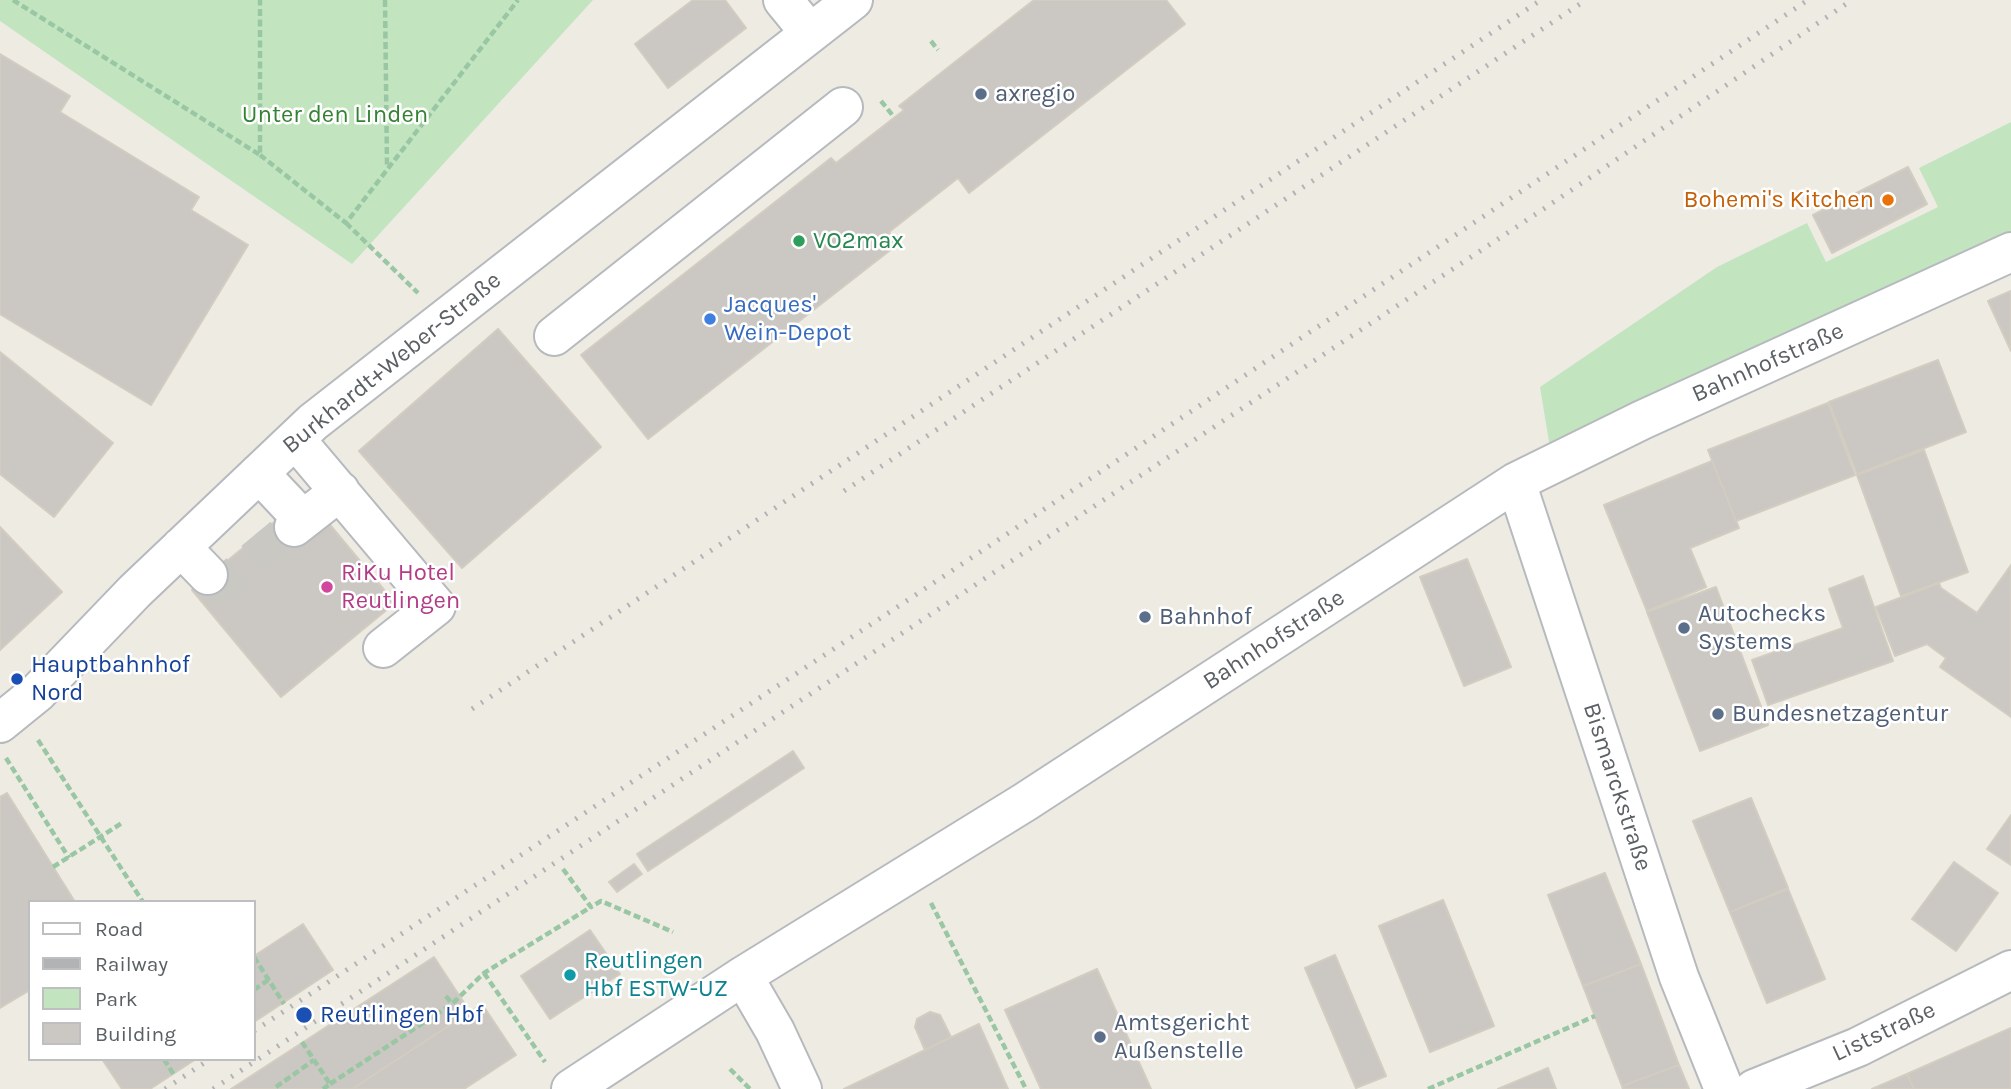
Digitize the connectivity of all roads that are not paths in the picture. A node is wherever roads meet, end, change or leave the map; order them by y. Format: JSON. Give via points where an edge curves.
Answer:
{"nodes":[{"id":1,"x":783,"y":0,"type":"edge"},
{"id":2,"x":853,"y":0,"type":"edge"},
{"id":3,"x":810,"y":33,"type":"junction"},
{"id":4,"x":843,"y":107,"type":"dead end"},
{"id":5,"x":2011,"y":252,"type":"edge"},
{"id":6,"x":554,"y":336,"type":"dead end"},
{"id":7,"x":295,"y":439,"type":"junction"},
{"id":8,"x":259,"y":473,"type":"junction"},
{"id":9,"x":1516,"y":482,"type":"junction"},
{"id":10,"x":340,"y":491,"type":"junction"},
{"id":11,"x":181,"y":547,"type":"junction"},
{"id":12,"x":208,"y":575,"type":"dead end"},
{"id":13,"x":383,"y":648,"type":"dead end"},
{"id":14,"x":9,"y":716,"type":"edge"},
{"id":15,"x":2011,"y":970,"type":"edge"},
{"id":16,"x":743,"y":976,"type":"junction"},
{"id":17,"x":790,"y":1079,"type":"edge"},
{"id":18,"x":571,"y":1089,"type":"edge"},
{"id":19,"x":1724,"y":1089,"type":"edge"},
{"id":20,"x":1754,"y":1089,"type":"edge"}],
"edges":[{"from":1,"to":3,"type":"street"},
{"from":2,"to":3,"type":"street","name":"Burkhardt+Weber-Straße"},
{"from":3,"to":7,"type":"street","name":"Burkhardt+Weber-Straße"},
{"from":4,"to":6,"type":"street"},
{"from":5,"to":9,"type":"street","name":"Bahnhofstraße"},
{"from":7,"to":8,"type":"street","name":"Burkhardt+Weber-Straße"},
{"from":7,"to":10,"type":"street"},
{"from":8,"to":10,"type":"street","via":[[293,517]]},
{"from":8,"to":11,"type":"street","name":"Burkhardt+Weber-Straße"},
{"from":9,"to":16,"type":"street","name":"Bahnhofstraße","via":[[915,872]]},
{"from":9,"to":19,"type":"street","name":"Bismarckstraße","via":[[1679,977]]},
{"from":10,"to":13,"type":"street","via":[[436,606]]},
{"from":11,"to":12,"type":"street"},
{"from":11,"to":14,"type":"street","name":"Burkhardt+Weber-Straße"},
{"from":15,"to":20,"type":"street","name":"Liststraße","via":[[1858,1047]]},
{"from":16,"to":17,"type":"street"},
{"from":16,"to":18,"type":"street","name":"Bahnhofstraße"}]}
